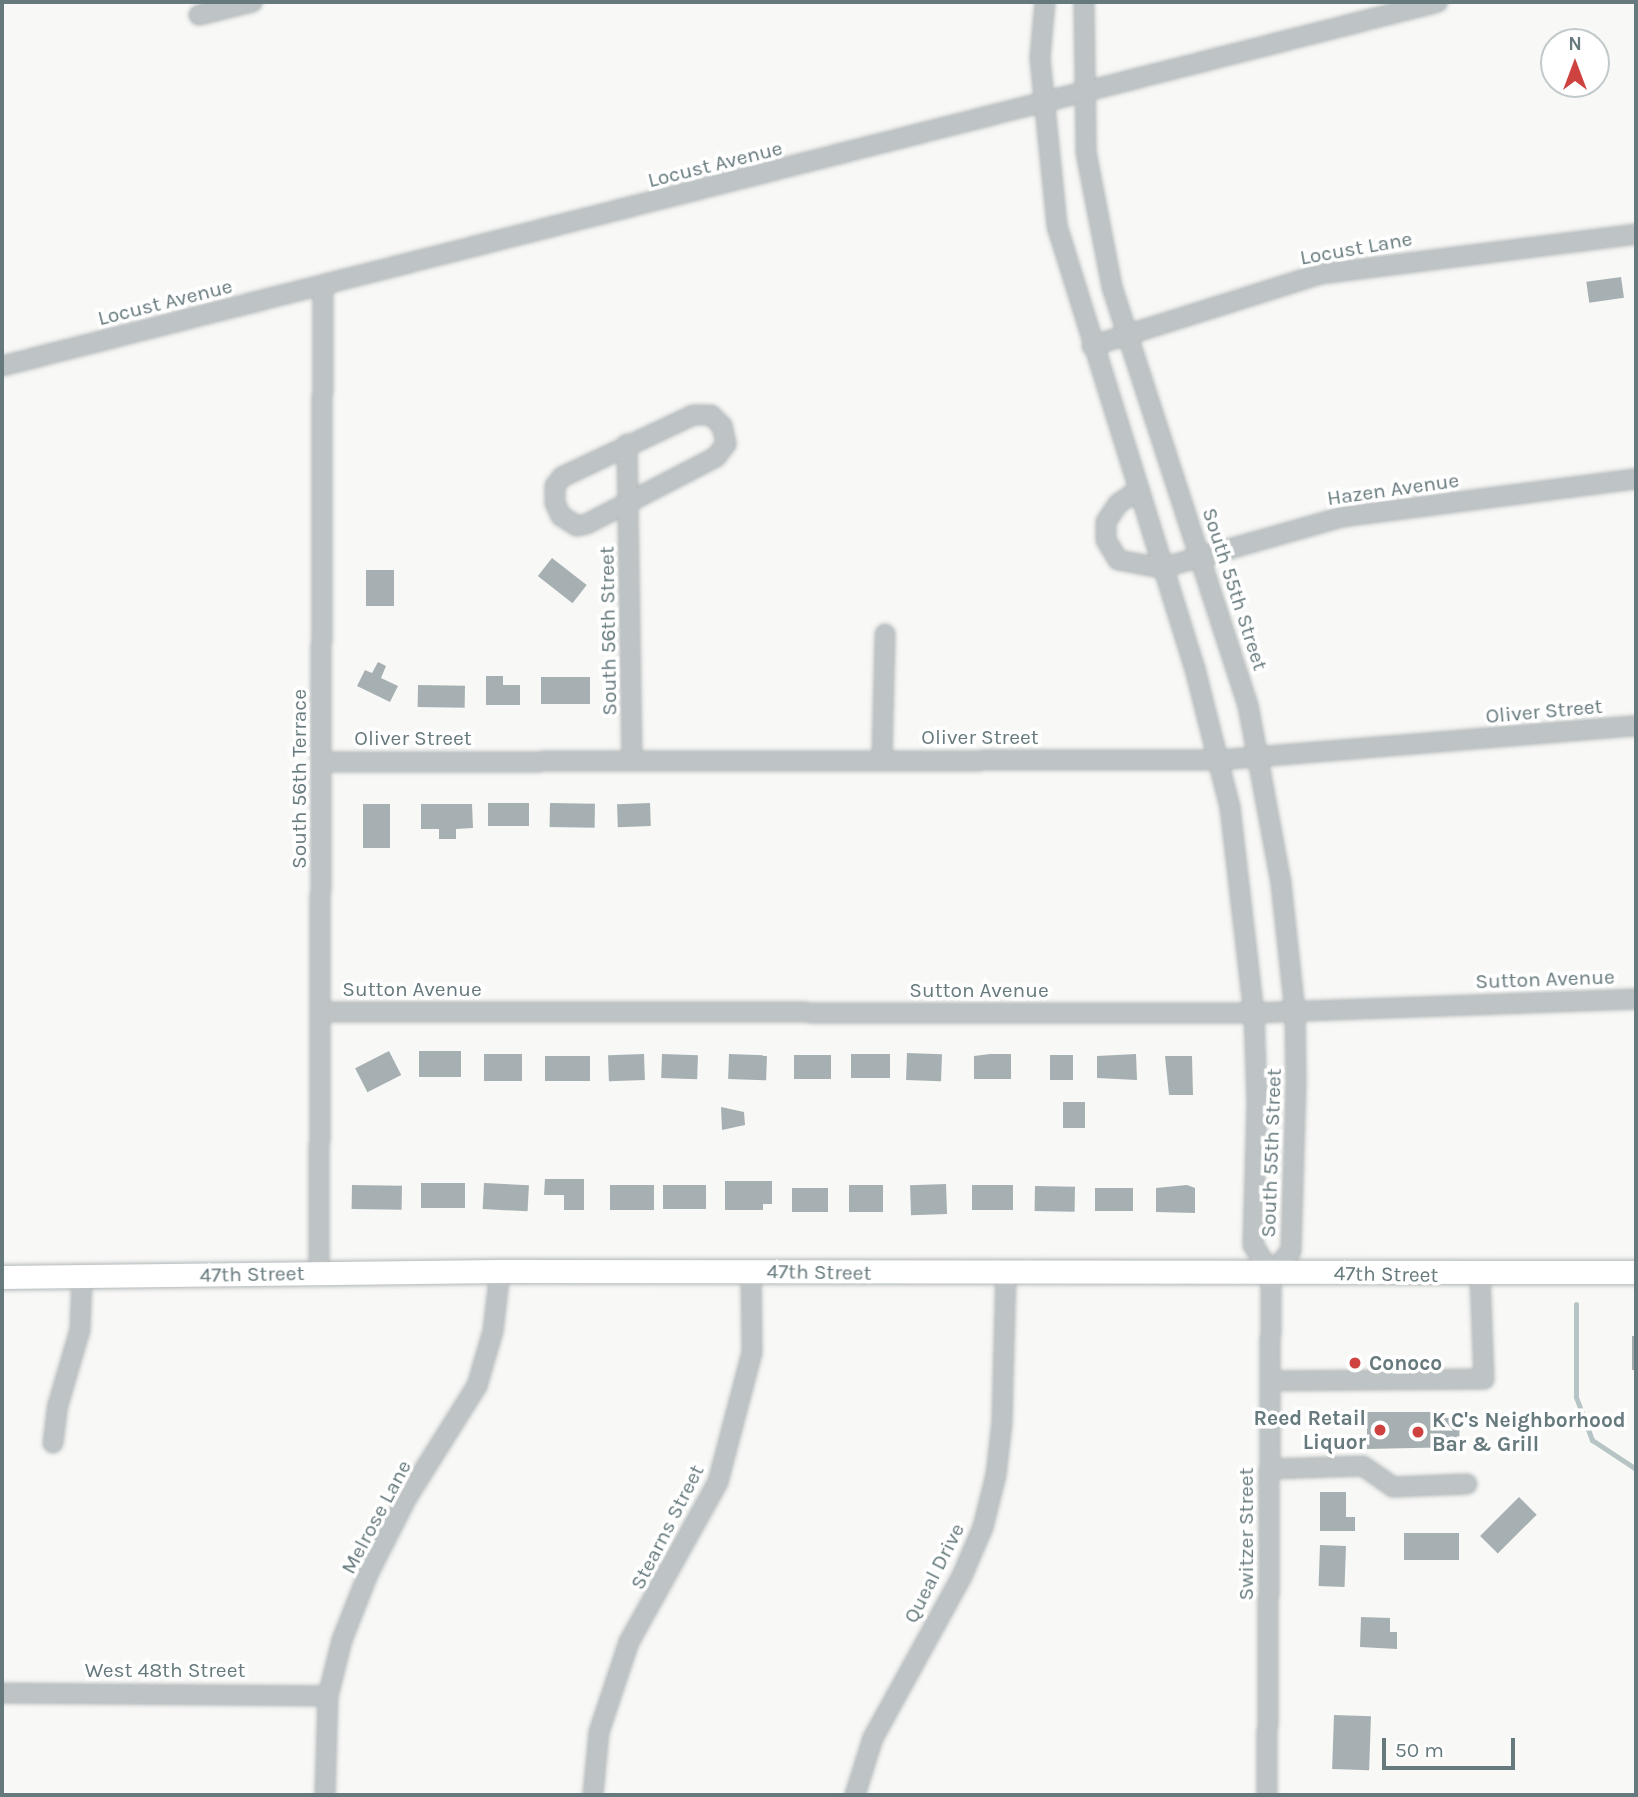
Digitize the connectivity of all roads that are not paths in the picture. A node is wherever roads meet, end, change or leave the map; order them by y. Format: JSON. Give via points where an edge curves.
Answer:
{"nodes":[{"id":1,"x":252,"y":2,"type":"edge"},
{"id":2,"x":1045,"y":2,"type":"edge"},
{"id":3,"x":1084,"y":2,"type":"edge"},
{"id":4,"x":1438,"y":2,"type":"edge"},
{"id":5,"x":199,"y":15,"type":"dead end"},
{"id":6,"x":1083,"y":95,"type":"junction"},
{"id":7,"x":1046,"y":104,"type":"junction"},
{"id":8,"x":1636,"y":234,"type":"edge"},
{"id":9,"x":323,"y":286,"type":"junction"},
{"id":10,"x":1129,"y":333,"type":"junction"},
{"id":11,"x":1092,"y":346,"type":"junction"},
{"id":12,"x":2,"y":366,"type":"edge"},
{"id":13,"x":627,"y":444,"type":"junction"},
{"id":14,"x":1636,"y":479,"type":"edge"},
{"id":15,"x":1137,"y":491,"type":"junction"},
{"id":16,"x":628,"y":502,"type":"junction"},
{"id":17,"x":1201,"y":556,"type":"junction"},
{"id":18,"x":1162,"y":568,"type":"junction"},
{"id":19,"x":885,"y":634,"type":"dead end"},
{"id":20,"x":1636,"y":726,"type":"edge"},
{"id":21,"x":1260,"y":758,"type":"junction"},
{"id":22,"x":882,"y":759,"type":"junction"},
{"id":23,"x":632,"y":760,"type":"junction"},
{"id":24,"x":1219,"y":760,"type":"junction"},
{"id":25,"x":322,"y":762,"type":"junction"},
{"id":26,"x":1636,"y":999,"type":"edge"},
{"id":27,"x":1295,"y":1011,"type":"junction"},
{"id":28,"x":321,"y":1012,"type":"junction"},
{"id":29,"x":1254,"y":1013,"type":"junction"},
{"id":30,"x":500,"y":1270,"type":"junction"},
{"id":31,"x":751,"y":1271,"type":"junction"},
{"id":32,"x":1636,"y":1272,"type":"edge"},
{"id":33,"x":320,"y":1273,"type":"junction"},
{"id":34,"x":1271,"y":1273,"type":"junction"},
{"id":35,"x":1006,"y":1274,"type":"junction"},
{"id":36,"x":1480,"y":1274,"type":"junction"},
{"id":37,"x":82,"y":1277,"type":"junction"},
{"id":38,"x":2,"y":1278,"type":"edge"},
{"id":39,"x":1270,"y":1381,"type":"junction"},
{"id":40,"x":53,"y":1443,"type":"dead end"},
{"id":41,"x":1270,"y":1468,"type":"junction"},
{"id":42,"x":1467,"y":1485,"type":"dead end"},
{"id":43,"x":2,"y":1693,"type":"edge"},
{"id":44,"x":328,"y":1696,"type":"junction"},
{"id":45,"x":325,"y":1795,"type":"edge"},
{"id":46,"x":593,"y":1795,"type":"edge"},
{"id":47,"x":855,"y":1795,"type":"edge"},
{"id":48,"x":1267,"y":1795,"type":"edge"}],
"edges":[{"from":1,"to":5,"type":"street"},
{"from":2,"to":7,"type":"street","name":"South 55th Street","via":[[1041,58]]},
{"from":3,"to":6,"type":"street","name":"South 55th Street"},
{"from":4,"to":6,"type":"street","name":"Locust Avenue"},
{"from":6,"to":7,"type":"street","name":"Locust Avenue"},
{"from":6,"to":10,"type":"street","name":"South 55th Street","via":[[1094,201],[1112,287]]},
{"from":7,"to":9,"type":"street","name":"Locust Avenue"},
{"from":7,"to":11,"type":"street","name":"South 55th Street","via":[[1057,226]]},
{"from":8,"to":10,"type":"street","name":"Locust Lane","via":[[1342,270]]},
{"from":9,"to":12,"type":"street","name":"Locust Avenue"},
{"from":9,"to":25,"type":"street","name":"South 56th Terrace"},
{"from":10,"to":11,"type":"street","name":"Locust Lane"},
{"from":10,"to":17,"type":"street","name":"South 55th Street"},
{"from":11,"to":15,"type":"street","name":"South 55th Street"},
{"from":13,"to":16,"type":"street","name":"South 56th Street"},
{"from":13,"to":16,"type":"street","name":"South 56th Street","via":[[562,477],[555,486],[555,503],[561,516],[577,526]]},
{"from":13,"to":16,"type":"street","name":"South 56th Street","via":[[693,415],[711,415],[722,426],[726,444],[696,469]]},
{"from":14,"to":17,"type":"street","name":"Hazen Avenue","via":[[1342,517]]},
{"from":15,"to":18,"type":"street","name":"South 55th Street"},
{"from":15,"to":18,"type":"street","via":[[1118,504],[1107,522],[1106,540],[1118,560]]},
{"from":16,"to":23,"type":"street","name":"South 56th Street"},
{"from":17,"to":18,"type":"street","name":"Hazen Avenue"},
{"from":17,"to":21,"type":"street","name":"South 55th Street"},
{"from":18,"to":24,"type":"street","name":"South 55th Street"},
{"from":19,"to":22,"type":"street"},
{"from":20,"to":21,"type":"street","name":"Oliver Street"},
{"from":21,"to":24,"type":"street","name":"Oliver Street"},
{"from":21,"to":27,"type":"street","name":"South 55th Street","via":[[1281,883]]},
{"from":22,"to":23,"type":"street","name":"Oliver Street"},
{"from":22,"to":24,"type":"street","name":"Oliver Street"},
{"from":23,"to":25,"type":"street","name":"Oliver Street"},
{"from":24,"to":29,"type":"street","name":"South 55th Street","via":[[1241,884]]},
{"from":25,"to":28,"type":"street","name":"South 56th Terrace"},
{"from":26,"to":27,"type":"street","name":"Sutton Avenue"},
{"from":27,"to":29,"type":"street","name":"Sutton Avenue"},
{"from":27,"to":34,"type":"street","name":"South 55th Street","via":[[1291,1251]]},
{"from":28,"to":29,"type":"street","name":"Sutton Avenue"},
{"from":28,"to":33,"type":"street","name":"South 56th Terrace"},
{"from":29,"to":34,"type":"street","name":"South 55th Street","via":[[1253,1245]]},
{"from":30,"to":31,"type":"main road","name":"47th Street"},
{"from":30,"to":33,"type":"main road","name":"47th Street"},
{"from":30,"to":44,"type":"street","name":"Melrose Lane","via":[[493,1331],[477,1386],[406,1499],[368,1574],[342,1640]]},
{"from":31,"to":35,"type":"main road","name":"47th Street"},
{"from":31,"to":46,"type":"street","name":"Stearns Street","via":[[752,1352],[722,1469],[692,1535],[629,1642],[599,1732]]},
{"from":32,"to":36,"type":"main road","name":"47th Street"},
{"from":33,"to":37,"type":"main road","name":"47th Street"},
{"from":34,"to":35,"type":"main road","name":"47th Street"},
{"from":34,"to":36,"type":"main road","name":"47th Street"},
{"from":34,"to":39,"type":"street","name":"Switzer Street"},
{"from":35,"to":47,"type":"street","name":"Queal Drive","via":[[1002,1432],[983,1527],[873,1738]]},
{"from":36,"to":39,"type":"street","via":[[1484,1379]]},
{"from":37,"to":38,"type":"main road","name":"47th Street"},
{"from":37,"to":40,"type":"street","via":[[80,1330],[58,1405]]},
{"from":39,"to":41,"type":"street","name":"Switzer Street"},
{"from":41,"to":42,"type":"street","via":[[1363,1466],[1393,1487]]},
{"from":41,"to":48,"type":"street","name":"Switzer Street"},
{"from":43,"to":44,"type":"street","name":"West 48th Street"},
{"from":44,"to":45,"type":"street","name":"Melrose Lane"}]}
